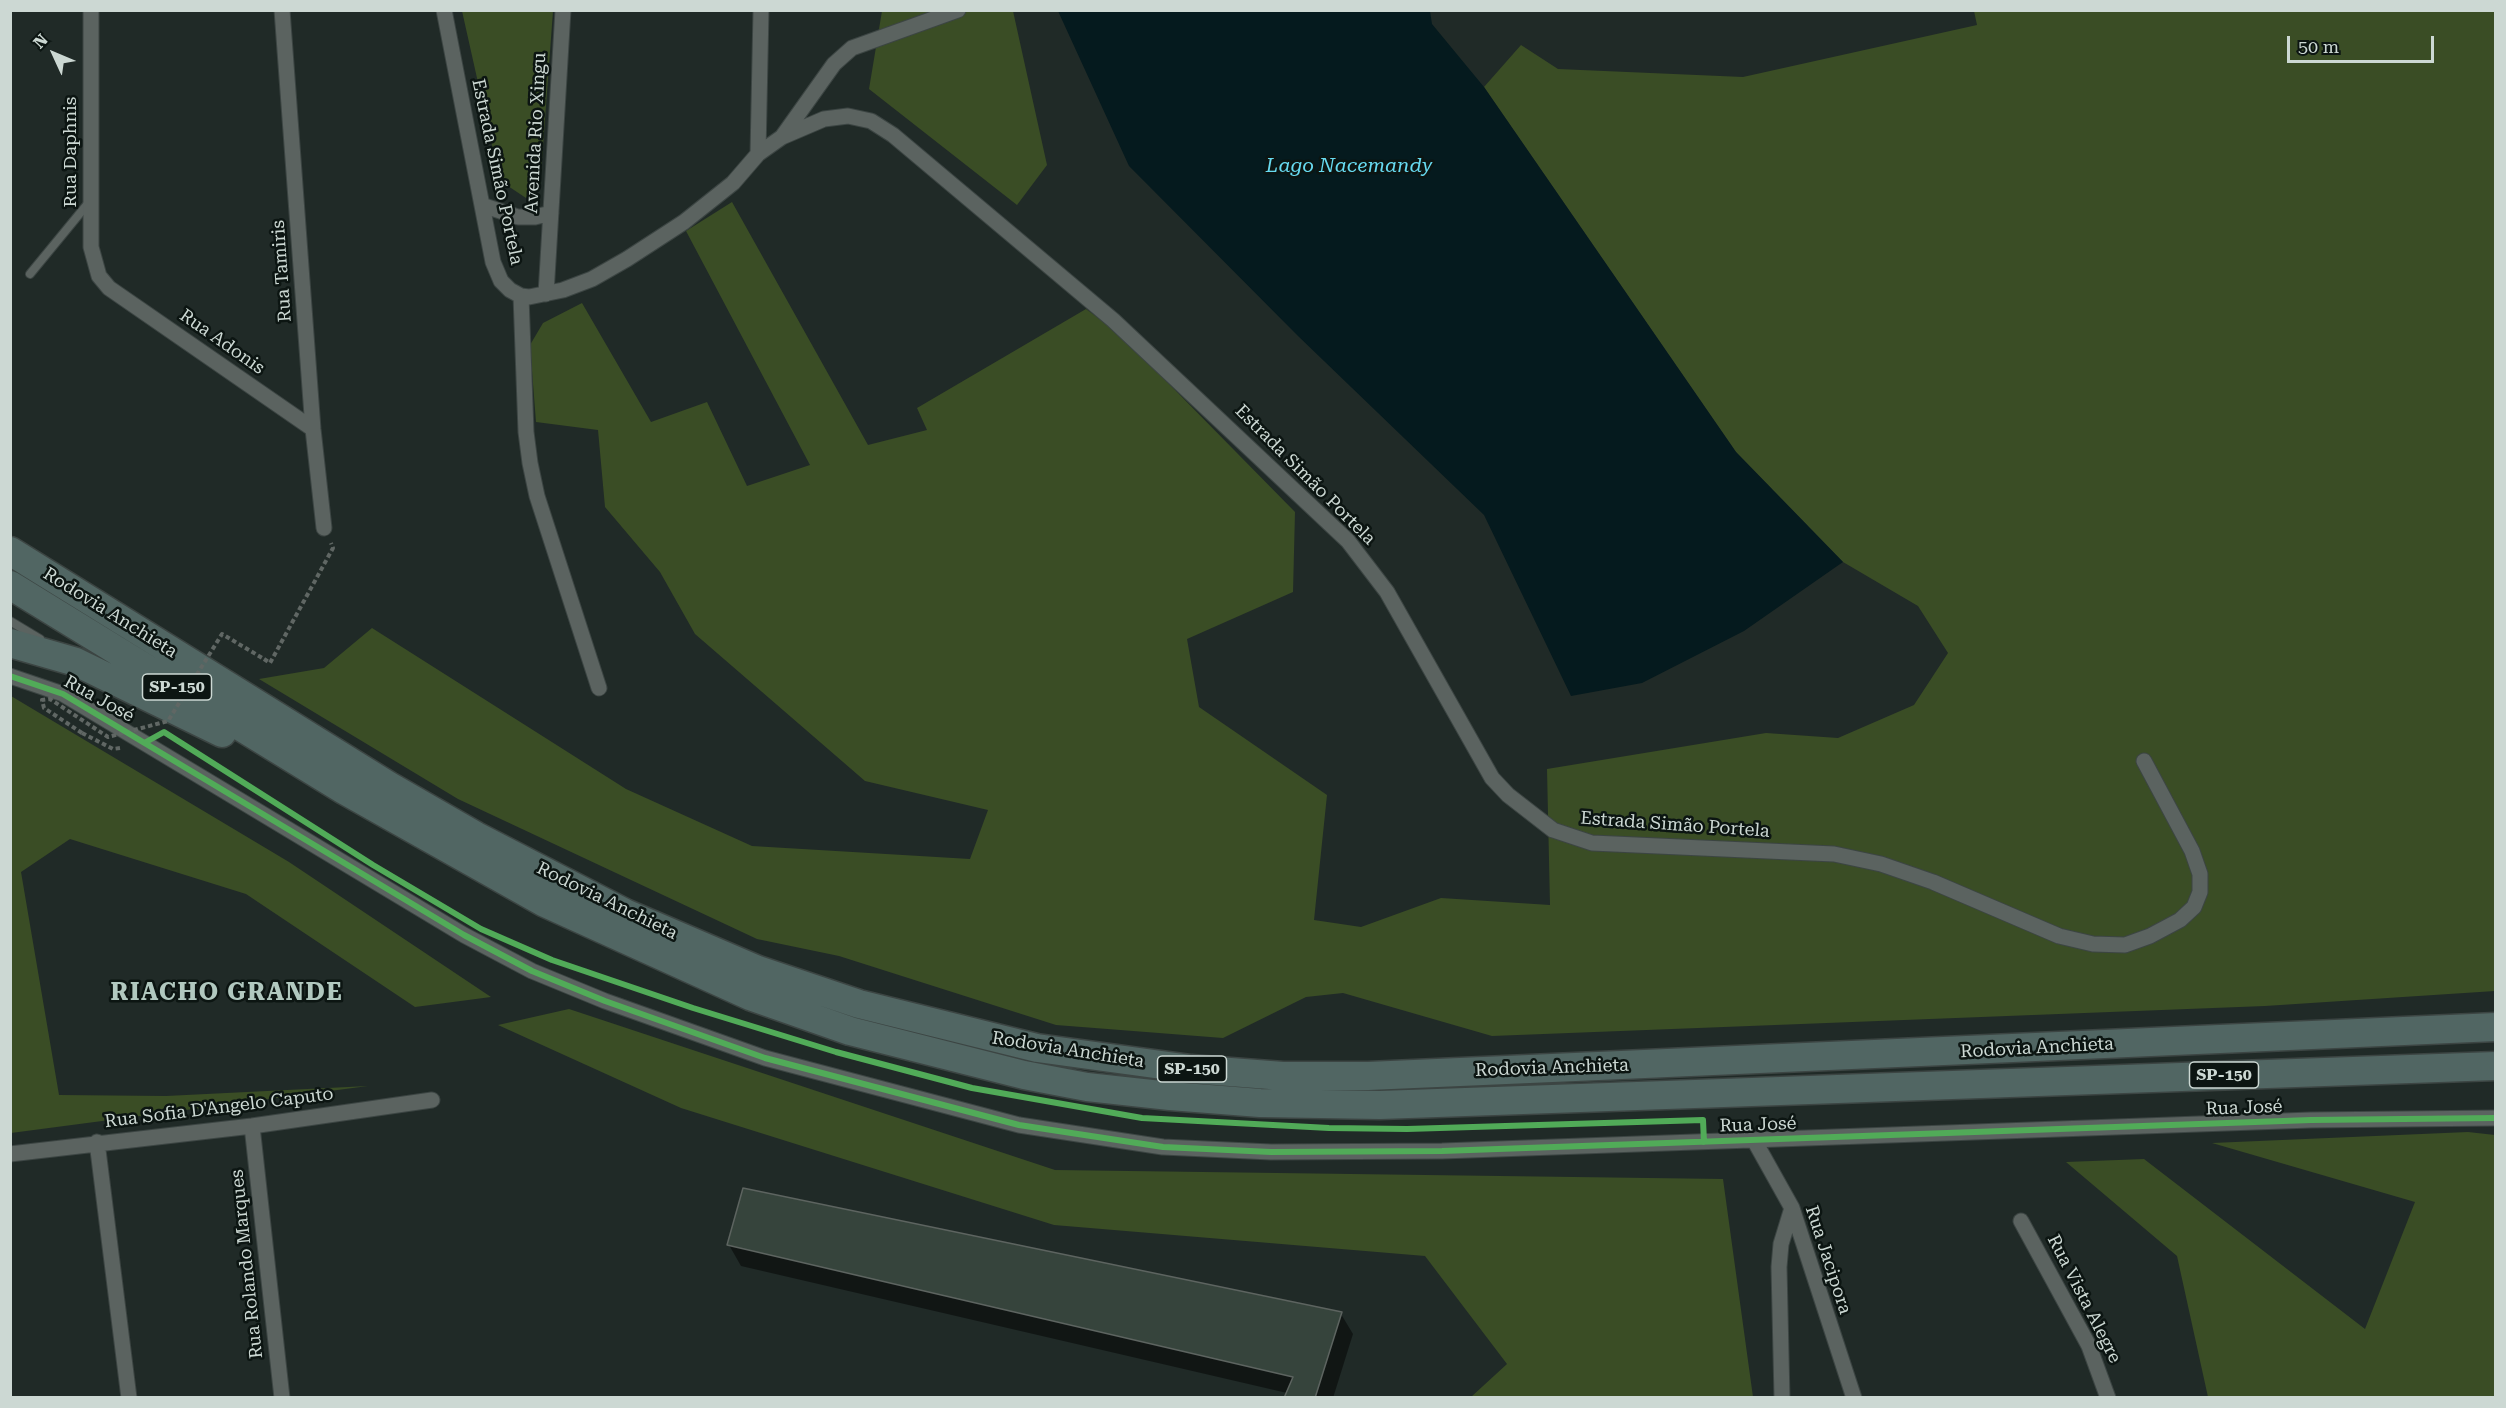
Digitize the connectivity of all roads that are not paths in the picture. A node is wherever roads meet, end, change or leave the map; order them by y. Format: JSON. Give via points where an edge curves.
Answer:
{"nodes":[{"id":1,"x":91,"y":10,"type":"edge"},
{"id":2,"x":282,"y":10,"type":"edge"},
{"id":3,"x":444,"y":10,"type":"edge"},
{"id":4,"x":563,"y":10,"type":"edge"},
{"id":5,"x":760,"y":10,"type":"edge"},
{"id":6,"x":958,"y":10,"type":"edge"},
{"id":7,"x":782,"y":137,"type":"junction"},
{"id":8,"x":758,"y":154,"type":"junction"},
{"id":9,"x":91,"y":201,"type":"junction"},
{"id":10,"x":482,"y":205,"type":"junction"},
{"id":11,"x":551,"y":213,"type":"junction"},
{"id":12,"x":30,"y":274,"type":"dead end"},
{"id":13,"x":109,"y":288,"type":"joint"},
{"id":14,"x":546,"y":294,"type":"junction"},
{"id":15,"x":521,"y":296,"type":"junction"},
{"id":16,"x":313,"y":429,"type":"junction"},
{"id":17,"x":324,"y":528,"type":"road end"},
{"id":18,"x":10,"y":551,"type":"edge"},
{"id":19,"x":10,"y":585,"type":"edge"},
{"id":20,"x":10,"y":621,"type":"edge"},
{"id":21,"x":10,"y":643,"type":"edge"},
{"id":22,"x":76,"y":662,"type":"junction"},
{"id":23,"x":10,"y":676,"type":"edge"},
{"id":24,"x":599,"y":688,"type":"dead end"},
{"id":25,"x":2144,"y":761,"type":"dead end"},
{"id":26,"x":344,"y":790,"type":"junction"},
{"id":27,"x":2496,"y":1027,"type":"edge"},
{"id":28,"x":2496,"y":1066,"type":"edge"},
{"id":29,"x":432,"y":1100,"type":"dead end"},
{"id":30,"x":2496,"y":1118,"type":"edge"},
{"id":31,"x":252,"y":1126,"type":"junction"},
{"id":32,"x":1754,"y":1140,"type":"junction"},
{"id":33,"x":97,"y":1142,"type":"junction"},
{"id":34,"x":10,"y":1154,"type":"edge"},
{"id":35,"x":1792,"y":1208,"type":"junction"},
{"id":36,"x":2021,"y":1221,"type":"dead end"},
{"id":37,"x":129,"y":1398,"type":"edge"},
{"id":38,"x":282,"y":1398,"type":"edge"},
{"id":39,"x":1782,"y":1398,"type":"edge"},
{"id":40,"x":1854,"y":1398,"type":"edge"},
{"id":41,"x":2108,"y":1398,"type":"edge"}],
"edges":[{"from":1,"to":9,"type":"street","name":"Rua Daphnis"},
{"from":2,"to":16,"type":"street","name":"Rua Tamiris"},
{"from":3,"to":10,"type":"street","name":"Estrada Simão Portela"},
{"from":4,"to":11,"type":"street","name":"Avenida Rio Xingu"},
{"from":5,"to":8,"type":"street"},
{"from":6,"to":7,"type":"street","via":[[852,48],[834,64]]},
{"from":7,"to":8,"type":"street","name":"Estrada Simão Portela"},
{"from":7,"to":25,"type":"street","name":"Estrada Simão Portela","via":[[824,119],[848,116],[871,121],[893,135],[1165,366],[1355,550],[1387,592],[1492,778],[1553,830],[1593,843],[1834,854],[1881,864],[1933,882],[2060,936],[2093,944],[2125,945],[2180,920],[2194,907],[2200,892],[2200,874],[2192,851]]},
{"from":8,"to":14,"type":"street","name":"Estrada Simão Portela","via":[[733,183],[684,222],[592,279]]},
{"from":9,"to":12,"type":"lane"},
{"from":9,"to":13,"type":"street","name":"Rua Daphnis","via":[[94,263]]},
{"from":10,"to":11,"type":"street","via":[[518,217]]},
{"from":10,"to":15,"type":"street","name":"Estrada Simão Portela","via":[[493,262],[501,280]]},
{"from":11,"to":14,"type":"street","name":"Avenida Rio Xingu"},
{"from":13,"to":16,"type":"street","name":"Rua Adonis"},
{"from":14,"to":15,"type":"street","name":"Estrada Simão Portela"},
{"from":15,"to":24,"type":"street","via":[[530,464]]},
{"from":16,"to":17,"type":"street","name":"Rua Tamiris"},
{"from":18,"to":27,"type":"highway","name":"Rodovia Anchieta","number":"SP-150","via":[[389,786],[625,913],[758,970],[859,1004],[1037,1048],[1191,1069],[1283,1076],[1368,1076]]},
{"from":19,"to":26,"type":"highway","name":"Rodovia Anchieta","number":"SP-150"},
{"from":20,"to":22,"type":"lane"},
{"from":21,"to":22,"type":"highway"},
{"from":22,"to":26,"type":"highway"},
{"from":23,"to":32,"type":"street","name":"Rua José","via":[[63,694],[464,935],[532,971],[765,1058],[892,1094],[1020,1125],[1174,1147],[1271,1152],[1431,1151]]},
{"from":26,"to":28,"type":"highway","name":"Rodovia Anchieta","number":"SP-150","via":[[545,903],[750,996],[850,1031],[1087,1087],[1260,1103],[1380,1105]]},
{"from":29,"to":31,"type":"street","name":"Rua Sofia D'Angelo Caputo"},
{"from":30,"to":32,"type":"street","name":"Rua José","via":[[2322,1120]]},
{"from":31,"to":33,"type":"street","name":"Rua Sofia D'Angelo Caputo"},
{"from":31,"to":38,"type":"street","name":"Rua Rolando Marques"},
{"from":32,"to":35,"type":"street","name":"Rua Jacipora"},
{"from":33,"to":34,"type":"street","name":"Rua Sofia D'Angelo Caputo"},
{"from":33,"to":37,"type":"street"},
{"from":35,"to":39,"type":"street","via":[[1779,1267]]},
{"from":35,"to":40,"type":"street","name":"Rua Jacipora"},
{"from":36,"to":41,"type":"street","name":"Rua Vista Alegre","via":[[2089,1346]]}]}
